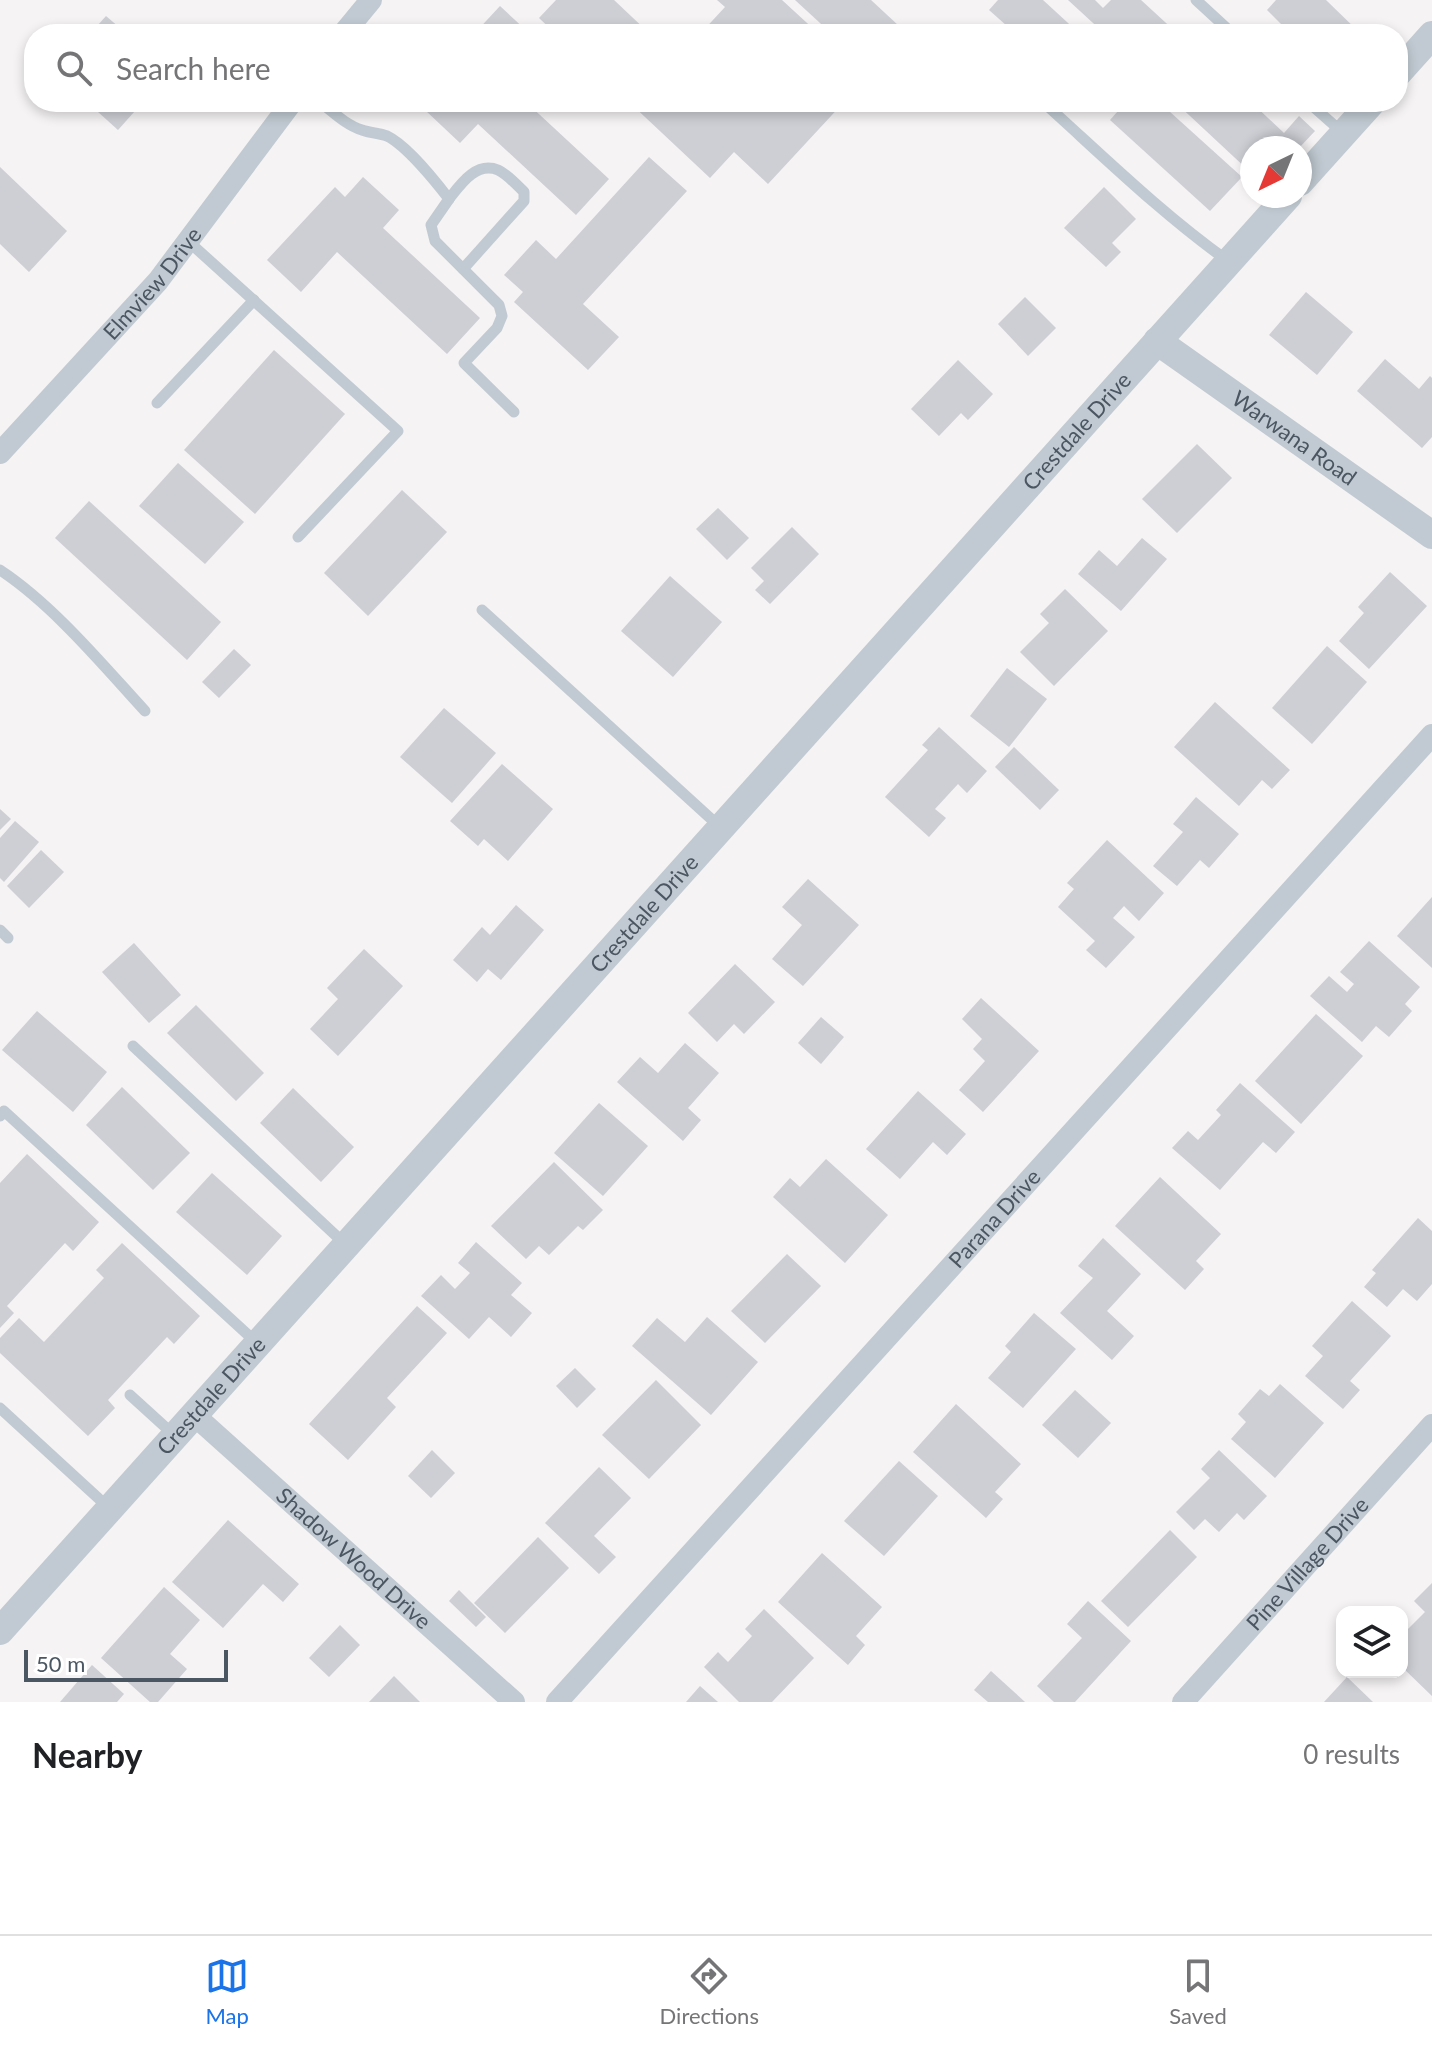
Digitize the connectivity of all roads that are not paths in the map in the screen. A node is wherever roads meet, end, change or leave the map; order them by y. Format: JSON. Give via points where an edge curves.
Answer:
{"nodes":[{"id":1,"x":371,"y":0,"type":"edge"},
{"id":2,"x":1196,"y":0,"type":"edge"},
{"id":3,"x":351,"y":24,"type":"edge"},
{"id":4,"x":1222,"y":24,"type":"edge"},
{"id":5,"x":1432,"y":35,"type":"edge"},
{"id":6,"x":1408,"y":62,"type":"edge"},
{"id":7,"x":285,"y":112,"type":"edge"},
{"id":8,"x":332,"y":112,"type":"edge"},
{"id":9,"x":1054,"y":112,"type":"edge"},
{"id":10,"x":1319,"y":112,"type":"edge"},
{"id":11,"x":1363,"y":112,"type":"edge"},
{"id":12,"x":1343,"y":134,"type":"junction"},
{"id":13,"x":1312,"y":169,"type":"edge"},
{"id":14,"x":449,"y":199,"type":"junction"},
{"id":15,"x":1277,"y":208,"type":"edge"},
{"id":16,"x":188,"y":241,"type":"junction"},
{"id":17,"x":1228,"y":262,"type":"junction"},
{"id":18,"x":463,"y":269,"type":"junction"},
{"id":19,"x":254,"y":300,"type":"junction"},
{"id":20,"x":1157,"y":341,"type":"junction"},
{"id":21,"x":157,"y":403,"type":"dead end"},
{"id":22,"x":514,"y":412,"type":"dead end"},
{"id":23,"x":0,"y":453,"type":"edge"},
{"id":24,"x":1432,"y":535,"type":"edge"},
{"id":25,"x":298,"y":537,"type":"dead end"},
{"id":26,"x":0,"y":570,"type":"edge"},
{"id":27,"x":482,"y":610,"type":"dead end"},
{"id":28,"x":145,"y":711,"type":"dead end"},
{"id":29,"x":1432,"y":735,"type":"edge"},
{"id":30,"x":721,"y":827,"type":"junction"},
{"id":31,"x":133,"y":1046,"type":"dead end"},
{"id":32,"x":0,"y":1116,"type":"edge"},
{"id":33,"x":346,"y":1244,"type":"junction"},
{"id":34,"x":258,"y":1344,"type":"junction"},
{"id":35,"x":130,"y":1395,"type":"dead end"},
{"id":36,"x":0,"y":1408,"type":"edge"},
{"id":37,"x":184,"y":1425,"type":"junction"},
{"id":38,"x":1432,"y":1425,"type":"edge"},
{"id":39,"x":110,"y":1508,"type":"junction"},
{"id":40,"x":0,"y":1631,"type":"edge"},
{"id":41,"x":514,"y":1702,"type":"edge"},
{"id":42,"x":557,"y":1702,"type":"edge"},
{"id":43,"x":1183,"y":1702,"type":"edge"}],
"edges":[{"from":1,"to":3,"type":"street"},
{"from":2,"to":4,"type":"lane"},
{"from":5,"to":6,"type":"street"},
{"from":7,"to":16,"type":"street","name":"Elmview Drive"},
{"from":8,"to":14,"type":"lane","via":[[360,130],[387,136],[431,175]]},
{"from":9,"to":17,"type":"lane"},
{"from":10,"to":12,"type":"lane"},
{"from":11,"to":12,"type":"street"},
{"from":12,"to":13,"type":"street"},
{"from":14,"to":18,"type":"lane","via":[[431,225],[435,241]]},
{"from":14,"to":18,"type":"lane","via":[[466,178],[482,169],[498,170],[524,192],[524,201]]},
{"from":15,"to":17,"type":"street","name":"Crestdale Drive"},
{"from":16,"to":19,"type":"lane"},
{"from":16,"to":23,"type":"street","name":"Elmview Drive","via":[[158,281]]},
{"from":17,"to":20,"type":"street","name":"Crestdale Drive"},
{"from":18,"to":22,"type":"lane","via":[[499,305],[502,316],[464,363]]},
{"from":19,"to":21,"type":"lane"},
{"from":19,"to":25,"type":"lane","via":[[398,431]]},
{"from":20,"to":24,"type":"street","name":"Warwana Road"},
{"from":20,"to":30,"type":"street","name":"Crestdale Drive"},
{"from":26,"to":28,"type":"lane","via":[[33,595]]},
{"from":27,"to":30,"type":"lane"},
{"from":29,"to":42,"type":"street","name":"Parana Drive"},
{"from":30,"to":33,"type":"street","name":"Crestdale Drive"},
{"from":31,"to":33,"type":"lane"},
{"from":32,"to":34,"type":"lane","via":[[4,1111]]},
{"from":33,"to":34,"type":"street","name":"Crestdale Drive"},
{"from":34,"to":37,"type":"street","name":"Crestdale Drive"},
{"from":35,"to":37,"type":"lane"},
{"from":36,"to":39,"type":"lane"},
{"from":37,"to":39,"type":"street","name":"Crestdale Drive"},
{"from":37,"to":41,"type":"street","name":"Shadow Wood Drive"},
{"from":38,"to":43,"type":"street","name":"Pine Village Drive"},
{"from":39,"to":40,"type":"street","name":"Crestdale Drive"}]}
